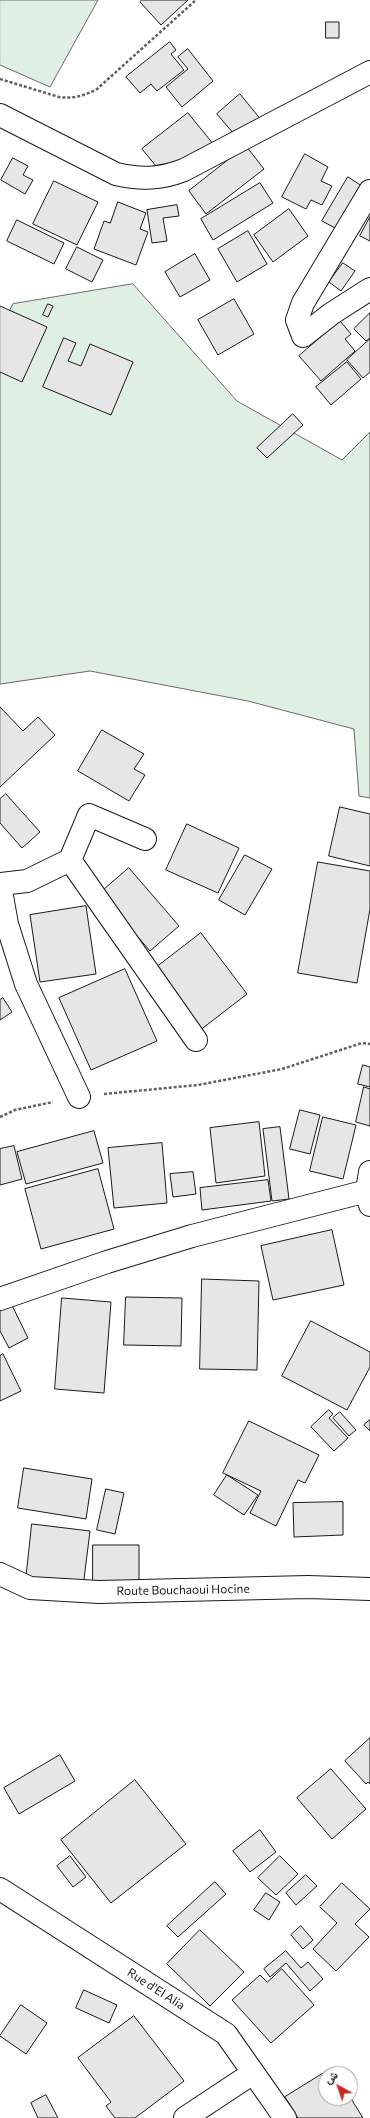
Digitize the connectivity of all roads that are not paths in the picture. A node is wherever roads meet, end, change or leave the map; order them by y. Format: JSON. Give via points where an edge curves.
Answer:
{"nodes":[{"id":1,"x":370,"y":72,"type":"edge"},
{"id":2,"x":0,"y":115,"type":"edge"},
{"id":3,"x":370,"y":191,"type":"edge"},
{"id":4,"x":370,"y":289,"type":"edge"},
{"id":5,"x":145,"y":839,"type":"dead end"},
{"id":6,"x":70,"y":860,"type":"junction"},
{"id":7,"x":0,"y":885,"type":"edge"},
{"id":8,"x":196,"y":1040,"type":"dead end"},
{"id":9,"x":79,"y":1097,"type":"road end"},
{"id":10,"x":369,"y":1190,"type":"edge"},
{"id":11,"x":0,"y":1300,"type":"edge"},
{"id":12,"x":0,"y":1574,"type":"edge"},
{"id":13,"x":370,"y":1589,"type":"edge"},
{"id":14,"x":0,"y":1889,"type":"edge"},
{"id":15,"x":253,"y":2073,"type":"junction"},
{"id":16,"x":185,"y":2118,"type":"edge"},
{"id":17,"x":285,"y":2118,"type":"edge"}],
"edges":[{"from":1,"to":2,"type":"street","via":[[184,170],[157,178],[116,174]]},
{"from":3,"to":4,"type":"street","via":[[303,303],[297,320],[303,336]]},
{"from":5,"to":6,"type":"street","via":[[88,815]]},
{"from":6,"to":7,"type":"street","via":[[27,881]]},
{"from":6,"to":8,"type":"street"},
{"from":7,"to":9,"type":"street","via":[[7,924],[26,984]]},
{"from":10,"to":11,"type":"street","via":[[107,1262]]},
{"from":12,"to":13,"type":"street","name":"Route Bouchaoui Hocine","via":[[30,1588],[99,1592],[308,1587]]},
{"from":14,"to":15,"type":"street","name":"Rue d'El Alia","via":[[226,2034]]},
{"from":15,"to":16,"type":"street"},
{"from":15,"to":17,"type":"street","name":"Rue d'El Alia"}]}
